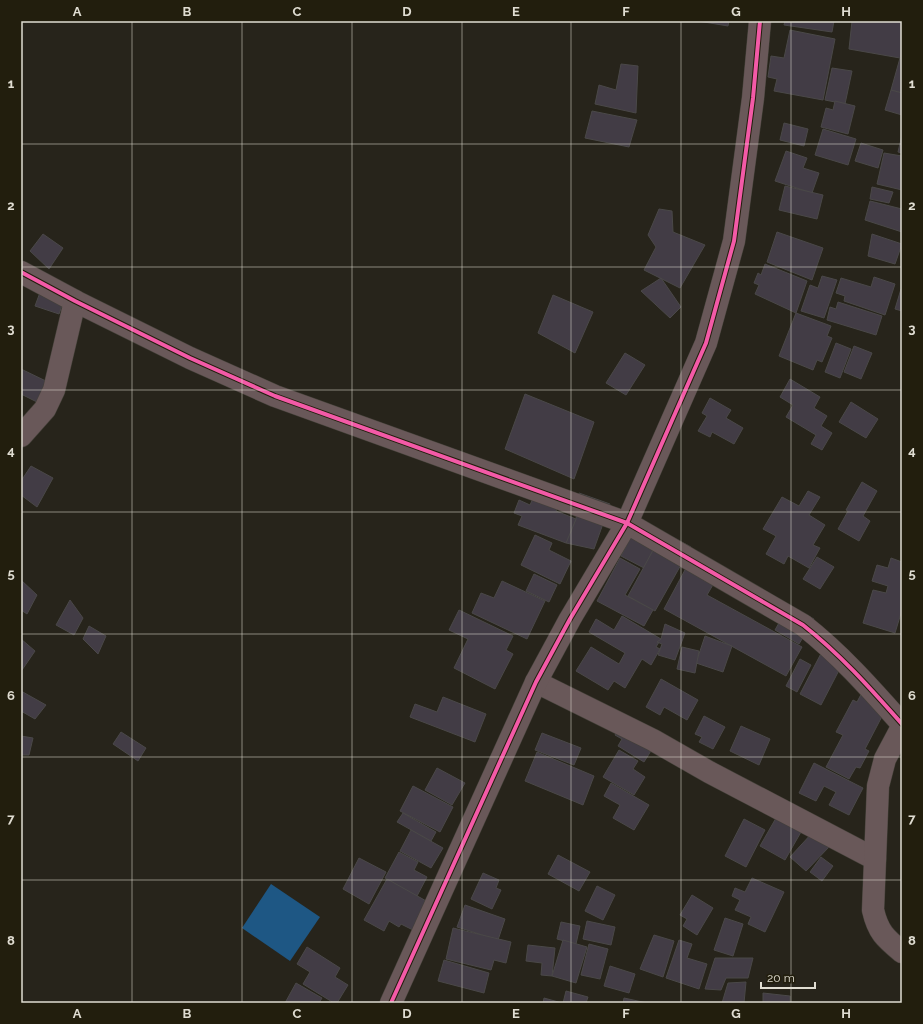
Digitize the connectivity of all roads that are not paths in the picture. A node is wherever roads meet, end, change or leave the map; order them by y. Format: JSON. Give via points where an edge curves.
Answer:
{"nodes":[{"id":1,"x":760,"y":21,"type":"edge"},
{"id":2,"x":21,"y":272,"type":"edge"},
{"id":3,"x":75,"y":301,"type":"junction"},
{"id":4,"x":21,"y":436,"type":"edge"},
{"id":5,"x":627,"y":523,"type":"junction"},
{"id":6,"x":536,"y":682,"type":"junction"},
{"id":7,"x":902,"y":724,"type":"edge"},
{"id":8,"x":902,"y":727,"type":"edge"},
{"id":9,"x":875,"y":859,"type":"junction"},
{"id":10,"x":902,"y":952,"type":"edge"},
{"id":11,"x":391,"y":1003,"type":"edge"}],
"edges":[{"from":1,"to":5,"type":"street","via":[[753,98],[734,241],[706,343]]},
{"from":2,"to":3,"type":"street"},
{"from":3,"to":4,"type":"street","via":[[54,390],[45,409]]},
{"from":3,"to":5,"type":"street","via":[[190,358],[275,396]]},
{"from":5,"to":6,"type":"street"},
{"from":5,"to":7,"type":"street","via":[[803,625],[850,666]]},
{"from":6,"to":9,"type":"street","via":[[653,740]]},
{"from":6,"to":11,"type":"street"},
{"from":8,"to":9,"type":"street","via":[[880,773]]},
{"from":9,"to":10,"type":"street","via":[[873,910],[876,925],[883,937]]}]}
